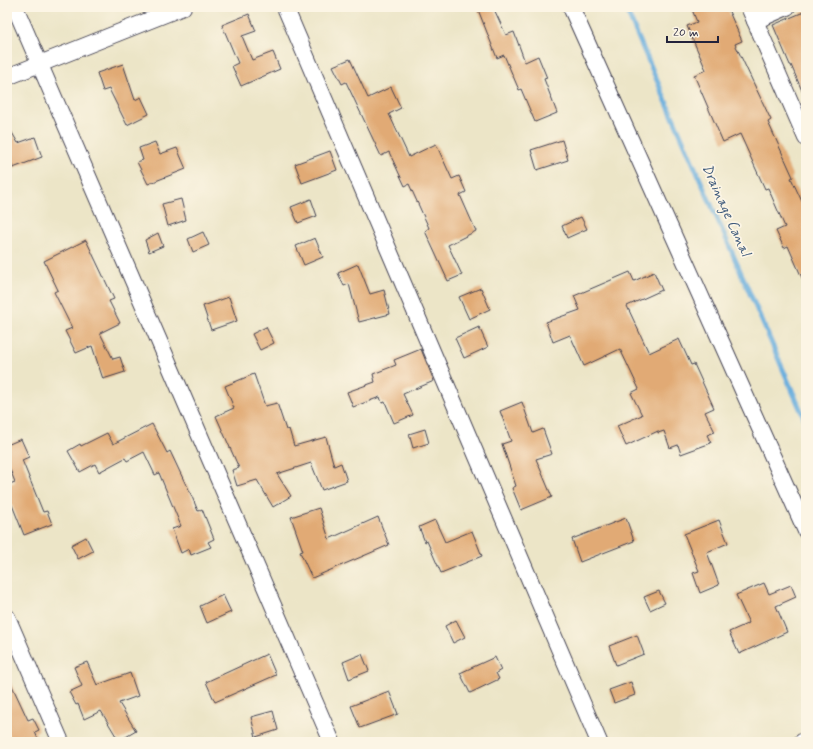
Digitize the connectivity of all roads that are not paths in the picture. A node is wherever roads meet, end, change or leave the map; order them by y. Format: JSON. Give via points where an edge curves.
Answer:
{"nodes":[{"id":1,"x":16,"y":7,"type":"edge"},
{"id":2,"x":182,"y":7,"type":"edge"},
{"id":3,"x":285,"y":7,"type":"edge"},
{"id":4,"x":571,"y":7,"type":"edge"},
{"id":5,"x":787,"y":7,"type":"edge"},
{"id":6,"x":752,"y":14,"type":"edge"},
{"id":7,"x":40,"y":63,"type":"junction"},
{"id":8,"x":7,"y":77,"type":"edge"},
{"id":9,"x":806,"y":138,"type":"edge"},
{"id":10,"x":806,"y":531,"type":"edge"},
{"id":11,"x":7,"y":617,"type":"edge"},
{"id":12,"x":806,"y":740,"type":"edge"},
{"id":13,"x":62,"y":742,"type":"edge"},
{"id":14,"x":332,"y":742,"type":"edge"},
{"id":15,"x":599,"y":742,"type":"edge"},
{"id":16,"x":802,"y":742,"type":"edge"}],
"edges":[{"from":1,"to":7,"type":"street"},
{"from":2,"to":7,"type":"street"},
{"from":3,"to":15,"type":"street"},
{"from":4,"to":10,"type":"street"},
{"from":5,"to":6,"type":"street"},
{"from":6,"to":9,"type":"street"},
{"from":7,"to":8,"type":"street"},
{"from":7,"to":14,"type":"street"},
{"from":11,"to":13,"type":"street"},
{"from":12,"to":16,"type":"street"}]}
